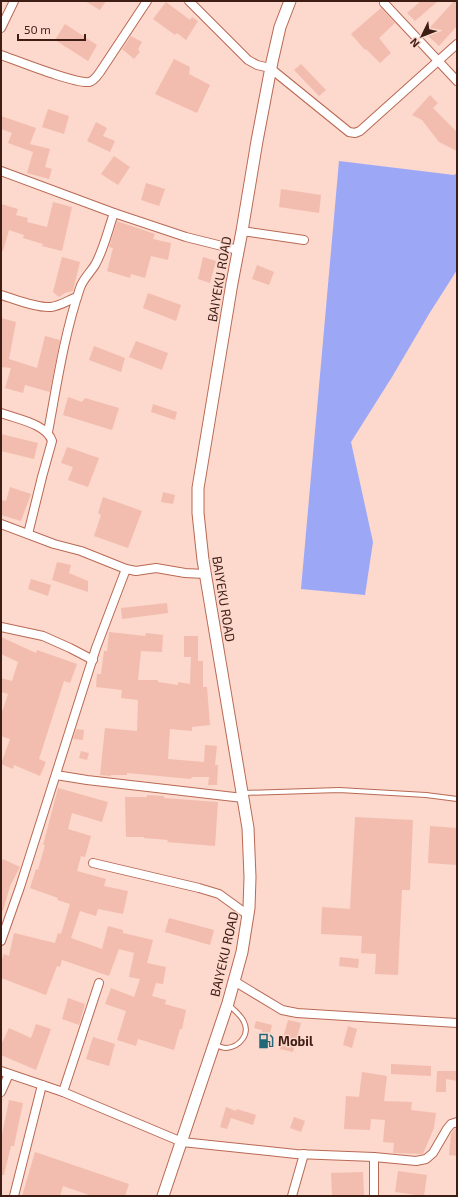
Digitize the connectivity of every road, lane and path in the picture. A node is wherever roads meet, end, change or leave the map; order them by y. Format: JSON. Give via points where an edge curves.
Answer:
{"nodes":[{"id":1,"x":14,"y":1,"type":"edge"},
{"id":2,"x":147,"y":1,"type":"edge"},
{"id":3,"x":189,"y":1,"type":"edge"},
{"id":4,"x":290,"y":1,"type":"edge"},
{"id":5,"x":384,"y":3,"type":"dead end"},
{"id":6,"x":1,"y":28,"type":"edge"},
{"id":7,"x":457,"y":44,"type":"edge"},
{"id":8,"x":1,"y":55,"type":"edge"},
{"id":9,"x":438,"y":61,"type":"junction"},
{"id":10,"x":270,"y":68,"type":"junction"},
{"id":11,"x":457,"y":81,"type":"edge"},
{"id":12,"x":1,"y":171,"type":"edge"},
{"id":13,"x":114,"y":213,"type":"junction"},
{"id":14,"x":242,"y":231,"type":"junction"},
{"id":15,"x":304,"y":240,"type":"dead end"},
{"id":16,"x":238,"y":250,"type":"junction"},
{"id":17,"x":1,"y":295,"type":"edge"},
{"id":18,"x":78,"y":297,"type":"junction"},
{"id":19,"x":1,"y":413,"type":"edge"},
{"id":20,"x":48,"y":432,"type":"junction"},
{"id":21,"x":1,"y":524,"type":"edge"},
{"id":22,"x":28,"y":534,"type":"junction"},
{"id":23,"x":126,"y":569,"type":"junction"},
{"id":24,"x":205,"y":574,"type":"junction"},
{"id":25,"x":1,"y":627,"type":"edge"},
{"id":26,"x":93,"y":660,"type":"junction"},
{"id":27,"x":56,"y":775,"type":"junction"},
{"id":28,"x":242,"y":795,"type":"junction"},
{"id":29,"x":457,"y":799,"type":"edge"},
{"id":30,"x":93,"y":863,"type":"dead end"},
{"id":31,"x":248,"y":915,"type":"junction"},
{"id":32,"x":1,"y":941,"type":"edge"},
{"id":33,"x":234,"y":981,"type":"junction"},
{"id":34,"x":98,"y":983,"type":"dead end"},
{"id":35,"x":228,"y":1003,"type":"junction"},
{"id":36,"x":457,"y":1023,"type":"edge"},
{"id":37,"x":214,"y":1044,"type":"junction"},
{"id":38,"x":5,"y":1073,"type":"edge"},
{"id":39,"x":42,"y":1085,"type":"junction"},
{"id":40,"x":1,"y":1092,"type":"edge"},
{"id":41,"x":63,"y":1092,"type":"junction"},
{"id":42,"x":457,"y":1122,"type":"edge"},
{"id":43,"x":182,"y":1142,"type":"junction"},
{"id":44,"x":304,"y":1154,"type":"junction"},
{"id":45,"x":374,"y":1157,"type":"junction"},
{"id":46,"x":14,"y":1196,"type":"edge"},
{"id":47,"x":164,"y":1196,"type":"edge"},
{"id":48,"x":292,"y":1196,"type":"edge"},
{"id":49,"x":374,"y":1196,"type":"edge"}],
"edges":[{"from":1,"to":6,"type":"street"},
{"from":2,"to":8,"type":"street","via":[[94,80],[74,80]]},
{"from":3,"to":10,"type":"street","via":[[248,60]]},
{"from":4,"to":10,"type":"main road","name":"BAIYEKU ROAD","via":[[280,27]]},
{"from":5,"to":9,"type":"street"},
{"from":7,"to":9,"type":"street"},
{"from":9,"to":10,"type":"street","via":[[355,133],[348,132]]},
{"from":9,"to":11,"type":"street"},
{"from":10,"to":14,"type":"main road","name":"BAIYEKU ROAD"},
{"from":12,"to":13,"type":"street"},
{"from":13,"to":16,"type":"street","via":[[186,237]]},
{"from":13,"to":18,"type":"street","via":[[100,254],[81,286]]},
{"from":14,"to":15,"type":"street"},
{"from":14,"to":16,"type":"main road","name":"BAIYEKU ROAD"},
{"from":16,"to":24,"type":"main road","name":"BAIYEKU ROAD","via":[[198,488],[198,513]]},
{"from":17,"to":18,"type":"street","via":[[42,307],[60,305]]},
{"from":18,"to":20,"type":"street","via":[[69,324]]},
{"from":19,"to":20,"type":"street","via":[[41,427]]},
{"from":20,"to":22,"type":"street","via":[[52,441]]},
{"from":21,"to":22,"type":"street"},
{"from":22,"to":23,"type":"street"},
{"from":23,"to":24,"type":"street","via":[[136,571],[156,568]]},
{"from":23,"to":26,"type":"street"},
{"from":24,"to":28,"type":"main road","name":"BAIYEKU ROAD"},
{"from":25,"to":26,"type":"street","via":[[43,636]]},
{"from":26,"to":27,"type":"street"},
{"from":27,"to":28,"type":"street","via":[[102,782]]},
{"from":27,"to":32,"type":"street"},
{"from":28,"to":29,"type":"lane","via":[[339,790]]},
{"from":28,"to":31,"type":"main road","name":"BAIYEKU ROAD","via":[[248,828]]},
{"from":30,"to":31,"type":"street","via":[[219,894]]},
{"from":31,"to":33,"type":"main road","name":"BAIYEKU ROAD"},
{"from":33,"to":35,"type":"main road","name":"BAIYEKU ROAD"},
{"from":33,"to":36,"type":"street","via":[[282,1010],[297,1013]]},
{"from":34,"to":41,"type":"street"},
{"from":35,"to":37,"type":"main road","name":"BAIYEKU ROAD"},
{"from":35,"to":37,"type":"lane","via":[[244,1021],[245,1037],[239,1044],[226,1048]]},
{"from":37,"to":43,"type":"main road","name":"BAIYEKU ROAD"},
{"from":38,"to":39,"type":"street"},
{"from":38,"to":40,"type":"street"},
{"from":39,"to":41,"type":"street"},
{"from":39,"to":46,"type":"street"},
{"from":41,"to":43,"type":"street"},
{"from":42,"to":45,"type":"street","via":[[451,1124],[433,1153],[426,1159],[416,1161]]},
{"from":43,"to":44,"type":"street"},
{"from":43,"to":47,"type":"main road","name":"BAIYEKU ROAD"},
{"from":44,"to":45,"type":"street"},
{"from":44,"to":48,"type":"street"},
{"from":45,"to":49,"type":"street"}]}
